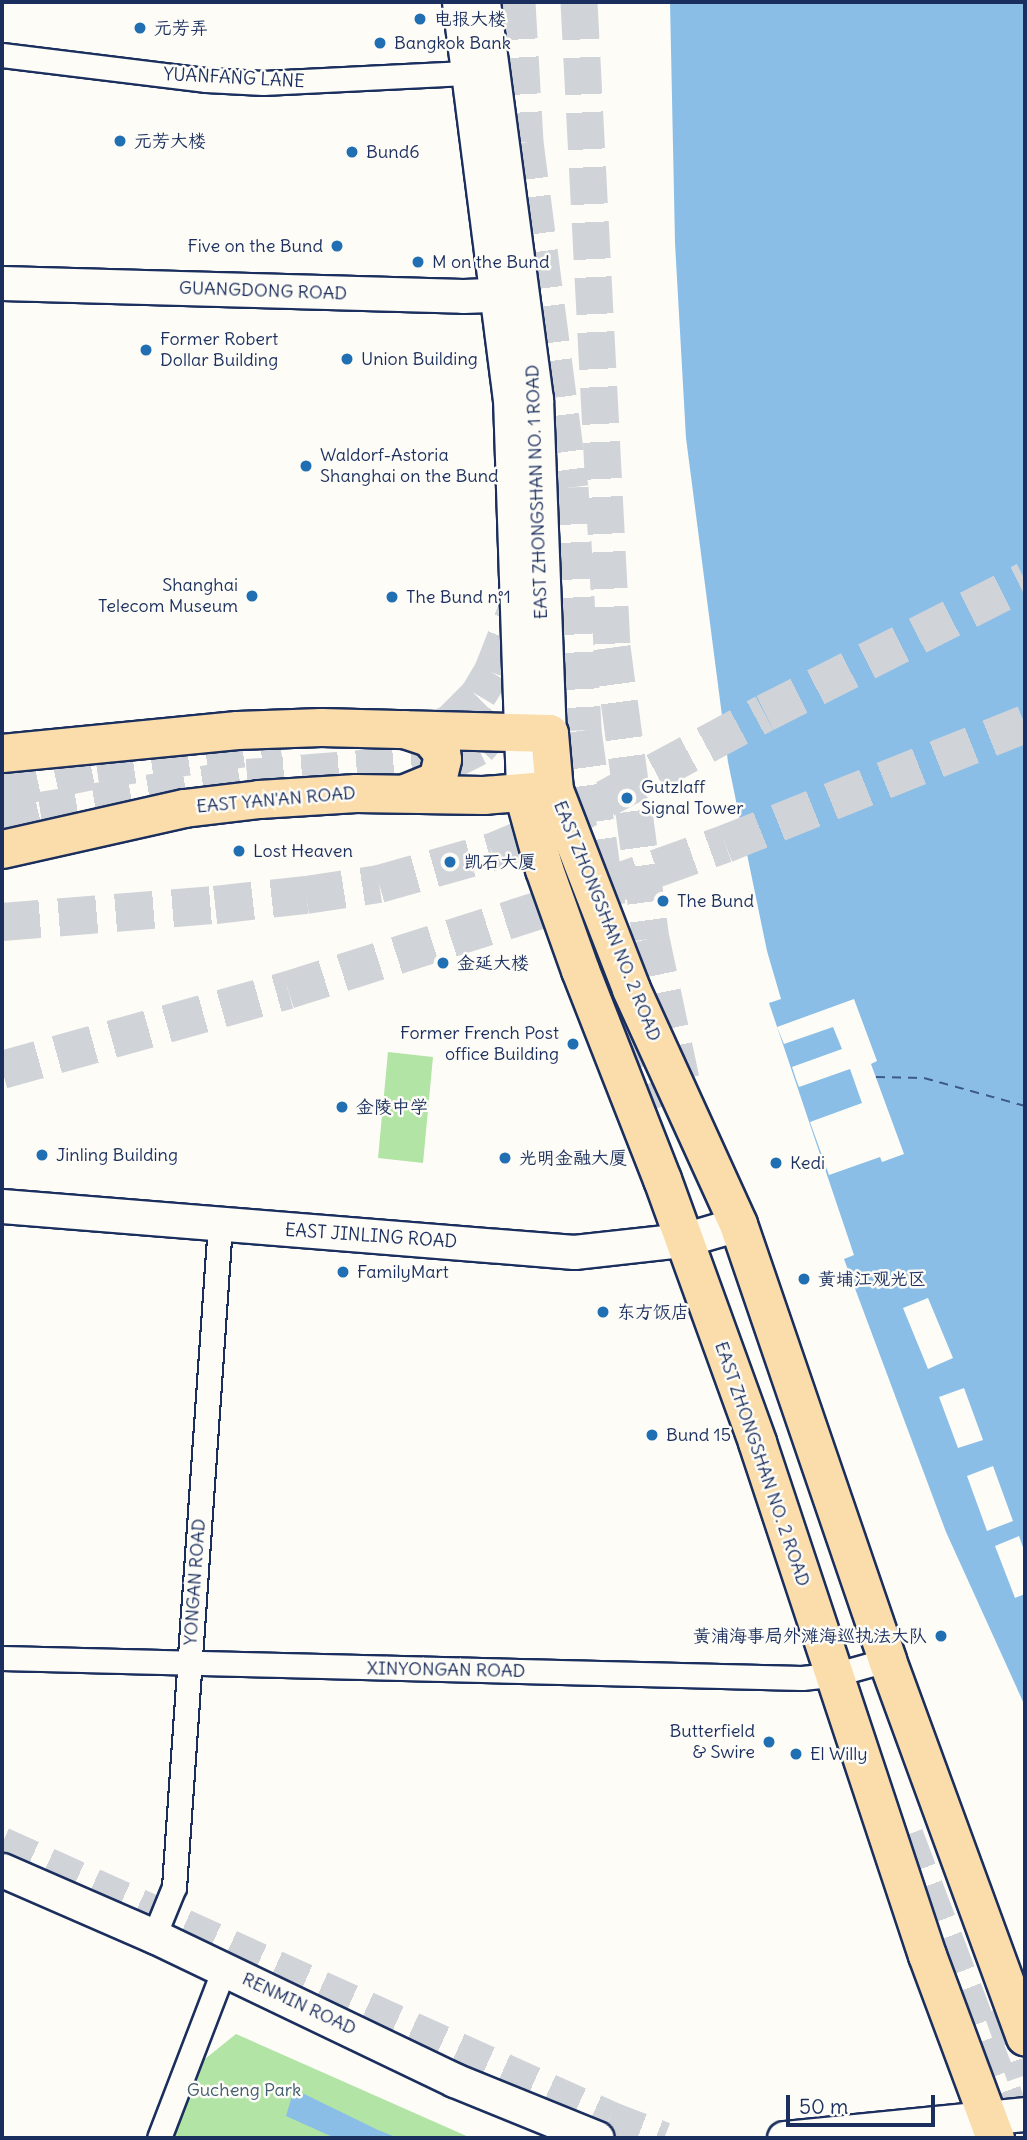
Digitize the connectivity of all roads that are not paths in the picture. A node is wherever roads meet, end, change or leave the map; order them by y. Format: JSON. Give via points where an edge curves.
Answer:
{"nodes":[{"id":1,"x":459,"y":2,"type":"edge"},
{"id":2,"x":483,"y":2,"type":"edge"},
{"id":3,"x":2,"y":55,"type":"edge"},
{"id":4,"x":466,"y":73,"type":"junction"},
{"id":5,"x":2,"y":283,"type":"edge"},
{"id":6,"x":511,"y":295,"type":"junction"},
{"id":7,"x":403,"y":729,"type":"junction"},
{"id":8,"x":534,"y":733,"type":"junction"},
{"id":9,"x":2,"y":753,"type":"edge"},
{"id":10,"x":538,"y":791,"type":"junction"},
{"id":11,"x":405,"y":793,"type":"junction"},
{"id":12,"x":2,"y":849,"type":"edge"},
{"id":13,"x":2,"y":1206,"type":"edge"},
{"id":14,"x":220,"y":1224,"type":"junction"},
{"id":15,"x":737,"y":1224,"type":"junction"},
{"id":16,"x":683,"y":1240,"type":"junction"},
{"id":17,"x":2,"y":1658,"type":"edge"},
{"id":18,"x":887,"y":1660,"type":"junction"},
{"id":19,"x":189,"y":1665,"type":"junction"},
{"id":20,"x":833,"y":1675,"type":"junction"},
{"id":21,"x":2,"y":1870,"type":"edge"},
{"id":22,"x":154,"y":1936,"type":"junction"},
{"id":23,"x":224,"y":1969,"type":"junction"},
{"id":24,"x":1025,"y":2036,"type":"tunnel mouth"},
{"id":25,"x":1025,"y":2114,"type":"edge"},
{"id":26,"x":991,"y":2128,"type":"edge"},
{"id":27,"x":844,"y":2135,"type":"edge"},
{"id":28,"x":159,"y":2138,"type":"edge"},
{"id":29,"x":597,"y":2138,"type":"edge"},
{"id":30,"x":784,"y":2138,"type":"edge"}],
"edges":[{"from":1,"to":4,"type":"main road","name":"EAST ZHONGSHAN NO. 1 ROAD"},
{"from":2,"to":6,"type":"main road","name":"EAST ZHONGSHAN NO. 1 ROAD"},
{"from":3,"to":4,"type":"street","name":"YUANFANG LANE","via":[[264,83]]},
{"from":4,"to":6,"type":"main road","name":"EAST ZHONGSHAN NO. 1 ROAD"},
{"from":5,"to":6,"type":"main road","name":"GUANGDONG ROAD"},
{"from":6,"to":8,"type":"main road","name":"EAST ZHONGSHAN NO. 1 ROAD","via":[[514,449]]},
{"from":7,"to":8,"type":"main road"},
{"from":7,"to":9,"type":"main road","via":[[237,730]]},
{"from":7,"to":11,"type":"main road","via":[[429,737],[442,759],[432,782]]},
{"from":8,"to":10,"type":"main road"},
{"from":10,"to":11,"type":"main road","name":"EAST YAN'AN ROAD"},
{"from":10,"to":15,"type":"main road","name":"EAST ZHONGSHAN NO. 2 ROAD"},
{"from":10,"to":16,"type":"main road","name":"EAST ZHONGSHAN NO. 2 ROAD","via":[[544,869]]},
{"from":11,"to":12,"type":"main road","name":"EAST YAN'AN ROAD","via":[[310,795],[184,808]]},
{"from":13,"to":14,"type":"main road","name":"EAST JINLING ROAD"},
{"from":14,"to":16,"type":"main road","name":"EAST JINLING ROAD","via":[[575,1252]]},
{"from":14,"to":19,"type":"street","name":"YONGAN ROAD"},
{"from":15,"to":16,"type":"main road","name":"EAST JINLING ROAD"},
{"from":15,"to":18,"type":"main road","name":"EAST ZHONGSHAN NO. 2 ROAD"},
{"from":16,"to":20,"type":"main road","name":"EAST ZHONGSHAN NO. 2 ROAD","via":[[757,1442]]},
{"from":17,"to":19,"type":"street","name":"XINYONGAN ROAD"},
{"from":18,"to":20,"type":"street","name":"XINYONGAN ROAD"},
{"from":18,"to":24,"type":"main road","name":"EAST ZHONGSHAN NO. 2 ROAD"},
{"from":19,"to":20,"type":"street","name":"XINYONGAN ROAD"},
{"from":19,"to":22,"type":"street","name":"YONGAN ROAD","via":[[174,1887]]},
{"from":20,"to":26,"type":"main road","name":"EAST ZHONGSHAN NO. 2 ROAD"},
{"from":21,"to":22,"type":"main road","name":"RENMIN ROAD"},
{"from":22,"to":23,"type":"main road","name":"RENMIN ROAD"},
{"from":23,"to":28,"type":"street"},
{"from":23,"to":29,"type":"main road","name":"RENMIN ROAD","via":[[454,2080]]},
{"from":25,"to":26,"type":"main road"},
{"from":26,"to":27,"type":"main road"},
{"from":27,"to":30,"type":"main road"}]}
